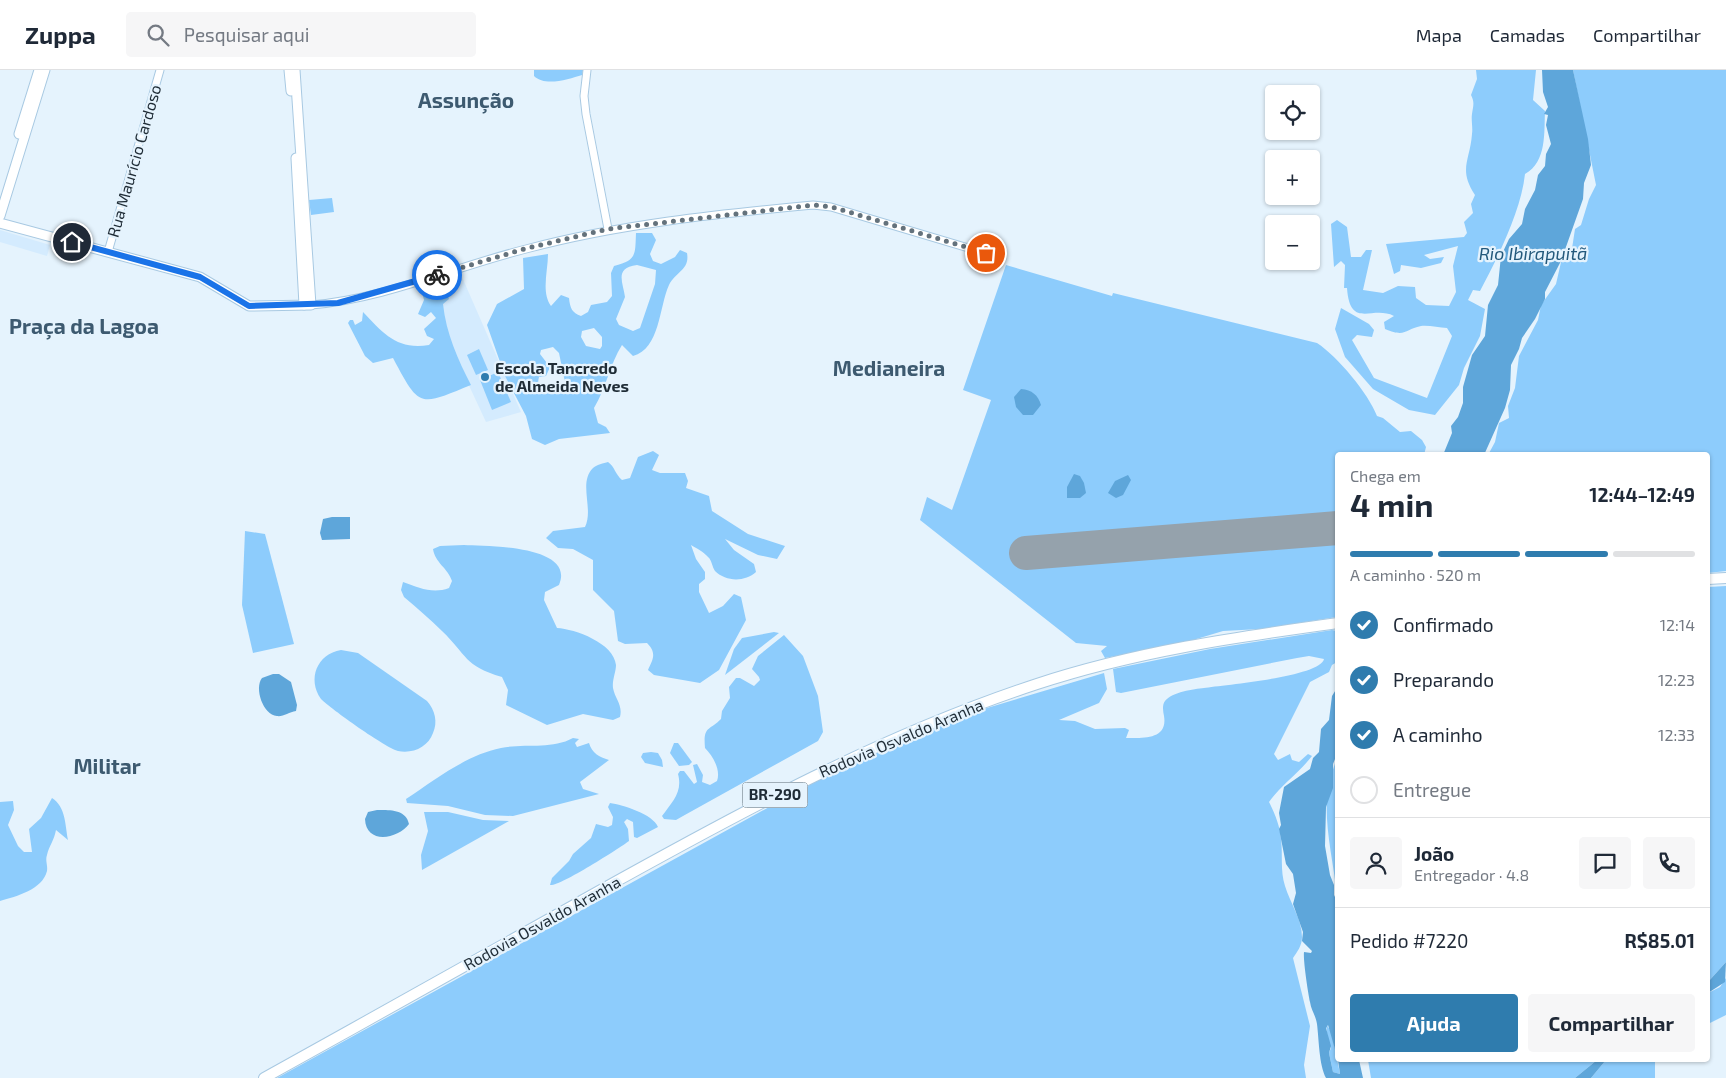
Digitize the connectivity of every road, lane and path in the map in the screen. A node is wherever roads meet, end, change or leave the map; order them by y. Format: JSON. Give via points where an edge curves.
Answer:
{"nodes":[{"id":1,"x":39,"y":70,"type":"edge"},
{"id":2,"x":45,"y":70,"type":"edge"},
{"id":3,"x":160,"y":70,"type":"edge"},
{"id":4,"x":289,"y":70,"type":"edge"},
{"id":5,"x":295,"y":70,"type":"edge"},
{"id":6,"x":587,"y":70,"type":"edge"},
{"id":7,"x":295,"y":106,"type":"junction"},
{"id":8,"x":25,"y":125,"type":"junction"},
{"id":9,"x":6,"y":186,"type":"junction"},
{"id":10,"x":0,"y":198,"type":"edge"},
{"id":11,"x":0,"y":216,"type":"edge"},
{"id":12,"x":0,"y":223,"type":"edge"},
{"id":13,"x":608,"y":229,"type":"junction"},
{"id":14,"x":108,"y":252,"type":"junction"},
{"id":15,"x":1002,"y":258,"type":"dead end"},
{"id":16,"x":307,"y":305,"type":"junction"},
{"id":17,"x":1726,"y":578,"type":"edge"},
{"id":18,"x":1710,"y":579,"type":"edge"},
{"id":19,"x":1333,"y":623,"type":"edge"},
{"id":20,"x":264,"y":1078,"type":"edge"}],
"edges":[{"from":1,"to":8,"type":"main road"},
{"from":2,"to":8,"type":"main road"},
{"from":3,"to":14,"type":"street","name":"Rua Maurício Cardoso"},
{"from":4,"to":7,"type":"main road"},
{"from":5,"to":7,"type":"main road"},
{"from":6,"to":13,"type":"street","via":[[584,88],[586,114]]},
{"from":7,"to":16,"type":"main road"},
{"from":8,"to":9,"type":"main road"},
{"from":9,"to":10,"type":"main road"},
{"from":9,"to":11,"type":"main road"},
{"from":12,"to":14,"type":"main road"},
{"from":13,"to":15,"type":"street","via":[[813,205],[832,207]]},
{"from":13,"to":16,"type":"street","via":[[524,249],[338,303]]},
{"from":14,"to":16,"type":"main road","via":[[200,277],[249,306]]},
{"from":17,"to":18,"type":"highway"},
{"from":19,"to":20,"type":"highway","name":"Rodovia Osvaldo Aranha","number":"BR-290","via":[[1217,640],[1133,658],[1035,685],[888,741],[804,780],[680,846]]}]}
